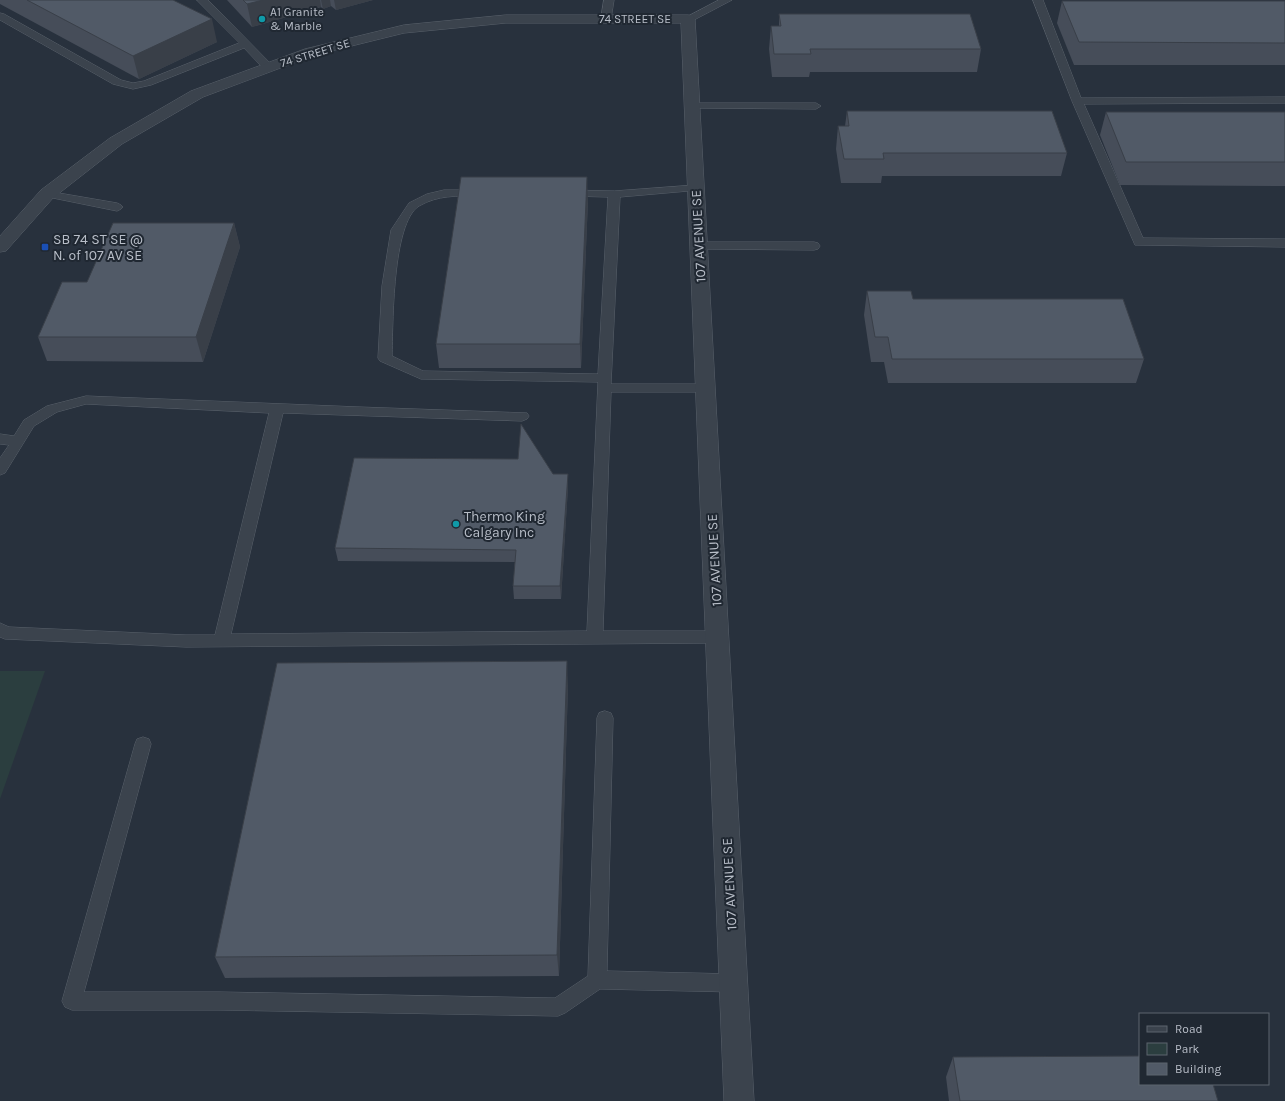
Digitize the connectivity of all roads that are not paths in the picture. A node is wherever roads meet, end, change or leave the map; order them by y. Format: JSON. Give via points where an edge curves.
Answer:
{"nodes":[{"id":1,"x":202,"y":0,"type":"edge"},
{"id":2,"x":608,"y":0,"type":"edge"},
{"id":3,"x":727,"y":0,"type":"edge"},
{"id":4,"x":1038,"y":0,"type":"edge"},
{"id":5,"x":0,"y":16,"type":"edge"},
{"id":6,"x":606,"y":19,"type":"junction"},
{"id":7,"x":688,"y":19,"type":"junction"},
{"id":8,"x":245,"y":44,"type":"junction"},
{"id":9,"x":268,"y":68,"type":"junction"},
{"id":10,"x":1285,"y":100,"type":"edge"},
{"id":11,"x":1077,"y":101,"type":"junction"},
{"id":12,"x":692,"y":106,"type":"junction"},
{"id":13,"x":816,"y":106,"type":"dead end"},
{"id":14,"x":696,"y":188,"type":"junction"},
{"id":15,"x":492,"y":193,"type":"edge"},
{"id":16,"x":554,"y":193,"type":"edge"},
{"id":17,"x":47,"y":194,"type":"junction"},
{"id":18,"x":614,"y":194,"type":"junction"},
{"id":19,"x":117,"y":207,"type":"dead end"},
{"id":20,"x":1285,"y":243,"type":"edge"},
{"id":21,"x":0,"y":246,"type":"edge"},
{"id":22,"x":699,"y":246,"type":"junction"},
{"id":23,"x":814,"y":246,"type":"dead end"},
{"id":24,"x":604,"y":383,"type":"junction"},
{"id":25,"x":705,"y":388,"type":"junction"},
{"id":26,"x":277,"y":409,"type":"junction"},
{"id":27,"x":522,"y":416,"type":"dead end"},
{"id":28,"x":0,"y":438,"type":"edge"},
{"id":29,"x":18,"y":441,"type":"junction"},
{"id":30,"x":0,"y":470,"type":"edge"},
{"id":31,"x":0,"y":629,"type":"edge"},
{"id":32,"x":595,"y":637,"type":"junction"},
{"id":33,"x":718,"y":637,"type":"junction"},
{"id":34,"x":222,"y":640,"type":"junction"},
{"id":35,"x":605,"y":718,"type":"dead end"},
{"id":36,"x":143,"y":744,"type":"dead end"},
{"id":37,"x":597,"y":980,"type":"junction"},
{"id":38,"x":734,"y":983,"type":"junction"},
{"id":39,"x":739,"y":1101,"type":"edge"}],
"edges":[{"from":1,"to":8,"type":"lane"},
{"from":2,"to":6,"type":"lane"},
{"from":3,"to":7,"type":"lane"},
{"from":4,"to":11,"type":"lane"},
{"from":5,"to":8,"type":"lane","via":[[117,82],[133,86],[147,83]]},
{"from":6,"to":7,"type":"street","name":"74 STREET SE"},
{"from":6,"to":9,"type":"street","name":"74 STREET SE","via":[[506,19],[404,29],[310,52]]},
{"from":7,"to":12,"type":"street","name":"107 AVENUE SE"},
{"from":8,"to":9,"type":"lane"},
{"from":9,"to":17,"type":"street","name":"74 STREET SE","via":[[197,94],[116,141]]},
{"from":10,"to":11,"type":"lane"},
{"from":11,"to":20,"type":"lane","via":[[1139,242]]},
{"from":12,"to":13,"type":"lane"},
{"from":12,"to":14,"type":"street","name":"107 AVENUE SE"},
{"from":14,"to":18,"type":"lane"},
{"from":14,"to":22,"type":"street","name":"107 AVENUE SE"},
{"from":15,"to":24,"type":"lane","via":[[444,193],[431,196],[413,206],[397,230],[388,286],[385,358],[421,375]]},
{"from":16,"to":18,"type":"lane"},
{"from":17,"to":19,"type":"lane"},
{"from":17,"to":21,"type":"street","name":"74 STREET SE"},
{"from":18,"to":24,"type":"lane"},
{"from":22,"to":23,"type":"lane"},
{"from":22,"to":25,"type":"street","name":"107 AVENUE SE"},
{"from":24,"to":25,"type":"lane"},
{"from":24,"to":32,"type":"lane"},
{"from":25,"to":33,"type":"street","name":"107 AVENUE SE"},
{"from":26,"to":27,"type":"lane"},
{"from":26,"to":29,"type":"lane","via":[[86,400],[52,409],[29,423]]},
{"from":26,"to":34,"type":"lane"},
{"from":28,"to":29,"type":"lane"},
{"from":29,"to":30,"type":"lane"},
{"from":31,"to":34,"type":"lane","via":[[5,633],[186,641]]},
{"from":32,"to":33,"type":"lane"},
{"from":32,"to":34,"type":"lane"},
{"from":33,"to":38,"type":"street","name":"107 AVENUE SE"},
{"from":35,"to":37,"type":"lane"},
{"from":36,"to":37,"type":"lane","via":[[72,1001],[558,1007]]},
{"from":37,"to":38,"type":"lane"},
{"from":38,"to":39,"type":"street","name":"107 AVENUE SE"}]}
